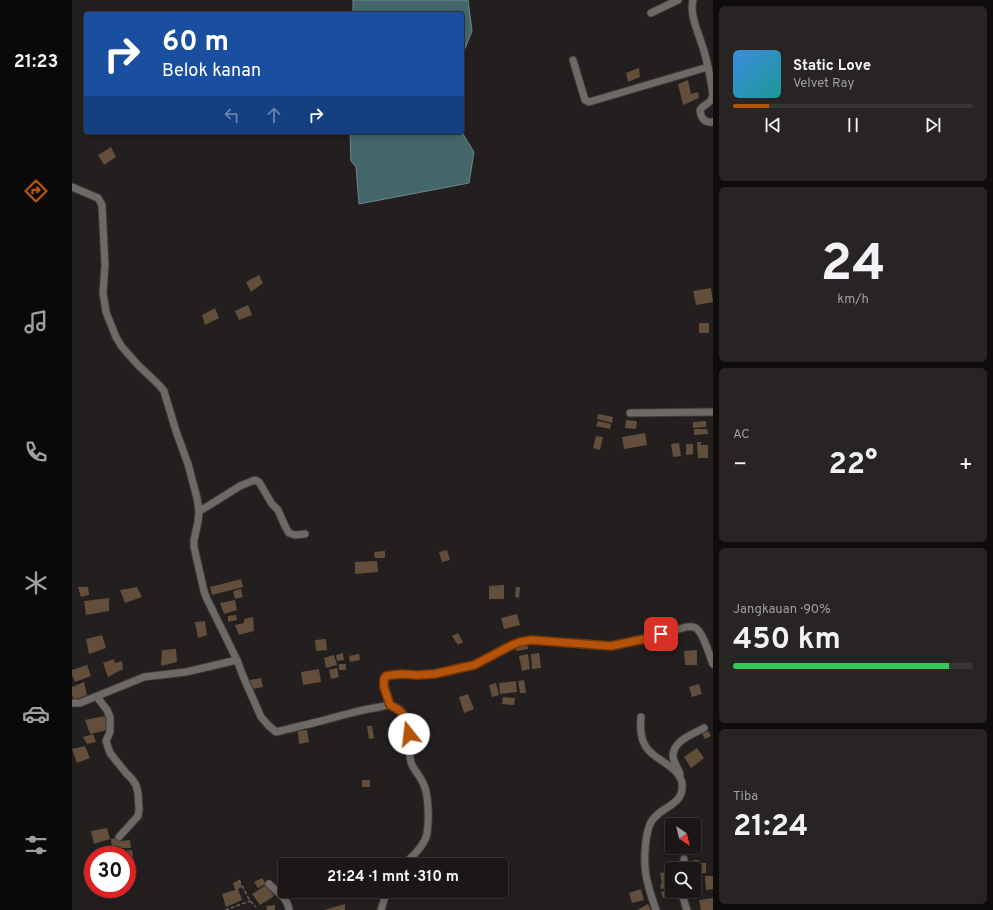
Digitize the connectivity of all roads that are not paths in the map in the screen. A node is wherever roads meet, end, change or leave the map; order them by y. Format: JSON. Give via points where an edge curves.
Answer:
{"nodes":[{"id":1,"x":678,"y":0,"type":"edge"},
{"id":2,"x":693,"y":0,"type":"edge"},
{"id":3,"x":651,"y":13,"type":"dead end"},
{"id":4,"x":573,"y":60,"type":"dead end"},
{"id":5,"x":708,"y":67,"type":"junction"},
{"id":6,"x":713,"y":122,"type":"edge"},
{"id":7,"x":72,"y":187,"type":"edge"},
{"id":8,"x":713,"y":412,"type":"edge"},
{"id":9,"x":630,"y":413,"type":"dead end"},
{"id":10,"x":199,"y":511,"type":"junction"},
{"id":11,"x":305,"y":534,"type":"dead end"},
{"id":12,"x":237,"y":660,"type":"junction"},
{"id":13,"x":713,"y":664,"type":"edge"},
{"id":14,"x":97,"y":697,"type":"junction"},
{"id":15,"x":72,"y":704,"type":"edge"},
{"id":16,"x":390,"y":705,"type":"junction"},
{"id":17,"x":641,"y":717,"type":"dead end"},
{"id":18,"x":704,"y":728,"type":"dead end"},
{"id":19,"x":680,"y":776,"type":"junction"},
{"id":20,"x":120,"y":837,"type":"dead end"},
{"id":21,"x":411,"y":858,"type":"edge"},
{"id":22,"x":684,"y":859,"type":"dead end"},
{"id":23,"x":684,"y":862,"type":"edge"},
{"id":24,"x":269,"y":884,"type":"dead end"},
{"id":25,"x":385,"y":898,"type":"edge"},
{"id":26,"x":683,"y":898,"type":"edge"},
{"id":27,"x":289,"y":910,"type":"edge"},
{"id":28,"x":381,"y":910,"type":"edge"},
{"id":29,"x":656,"y":910,"type":"edge"},
{"id":30,"x":687,"y":910,"type":"edge"}],
"edges":[{"from":1,"to":3,"type":"street"},
{"from":2,"to":5,"type":"street","via":[[692,12]]},
{"from":4,"to":5,"type":"street","via":[[585,100],[589,102]]},
{"from":5,"to":6,"type":"street","via":[[713,95],[710,102],[700,110],[702,119]]},
{"from":7,"to":10,"type":"street","via":[[98,198],[102,205],[105,265],[103,293],[106,312],[122,347],[164,391],[188,464]]},
{"from":8,"to":9,"type":"street"},
{"from":10,"to":11,"type":"street","via":[[240,486],[255,480],[278,510],[288,531],[295,535]]},
{"from":10,"to":12,"type":"street","via":[[194,547],[204,591]]},
{"from":12,"to":14,"type":"street","via":[[186,672],[144,677]]},
{"from":12,"to":16,"type":"street","via":[[261,717],[276,732],[363,709]]},
{"from":13,"to":16,"type":"street","via":[[704,640],[692,626],[611,646],[531,640],[510,646],[474,665],[434,674],[386,676],[384,687]]},
{"from":14,"to":15,"type":"street"},
{"from":14,"to":20,"type":"street","via":[[110,717],[110,732],[106,741],[110,754],[132,779],[138,793],[138,816]]},
{"from":16,"to":21,"type":"street","via":[[401,710],[406,720],[411,762],[423,782],[427,796],[426,836]]},
{"from":17,"to":19,"type":"street","via":[[640,730],[645,746]]},
{"from":18,"to":19,"type":"street","via":[[682,740],[673,752]]},
{"from":19,"to":29,"type":"street","via":[[680,795],[652,820],[645,849],[647,883]]},
{"from":22,"to":23,"type":"street"},
{"from":24,"to":27,"type":"street","via":[[285,898]]},
{"from":25,"to":28,"type":"street"},
{"from":26,"to":30,"type":"street"}]}
